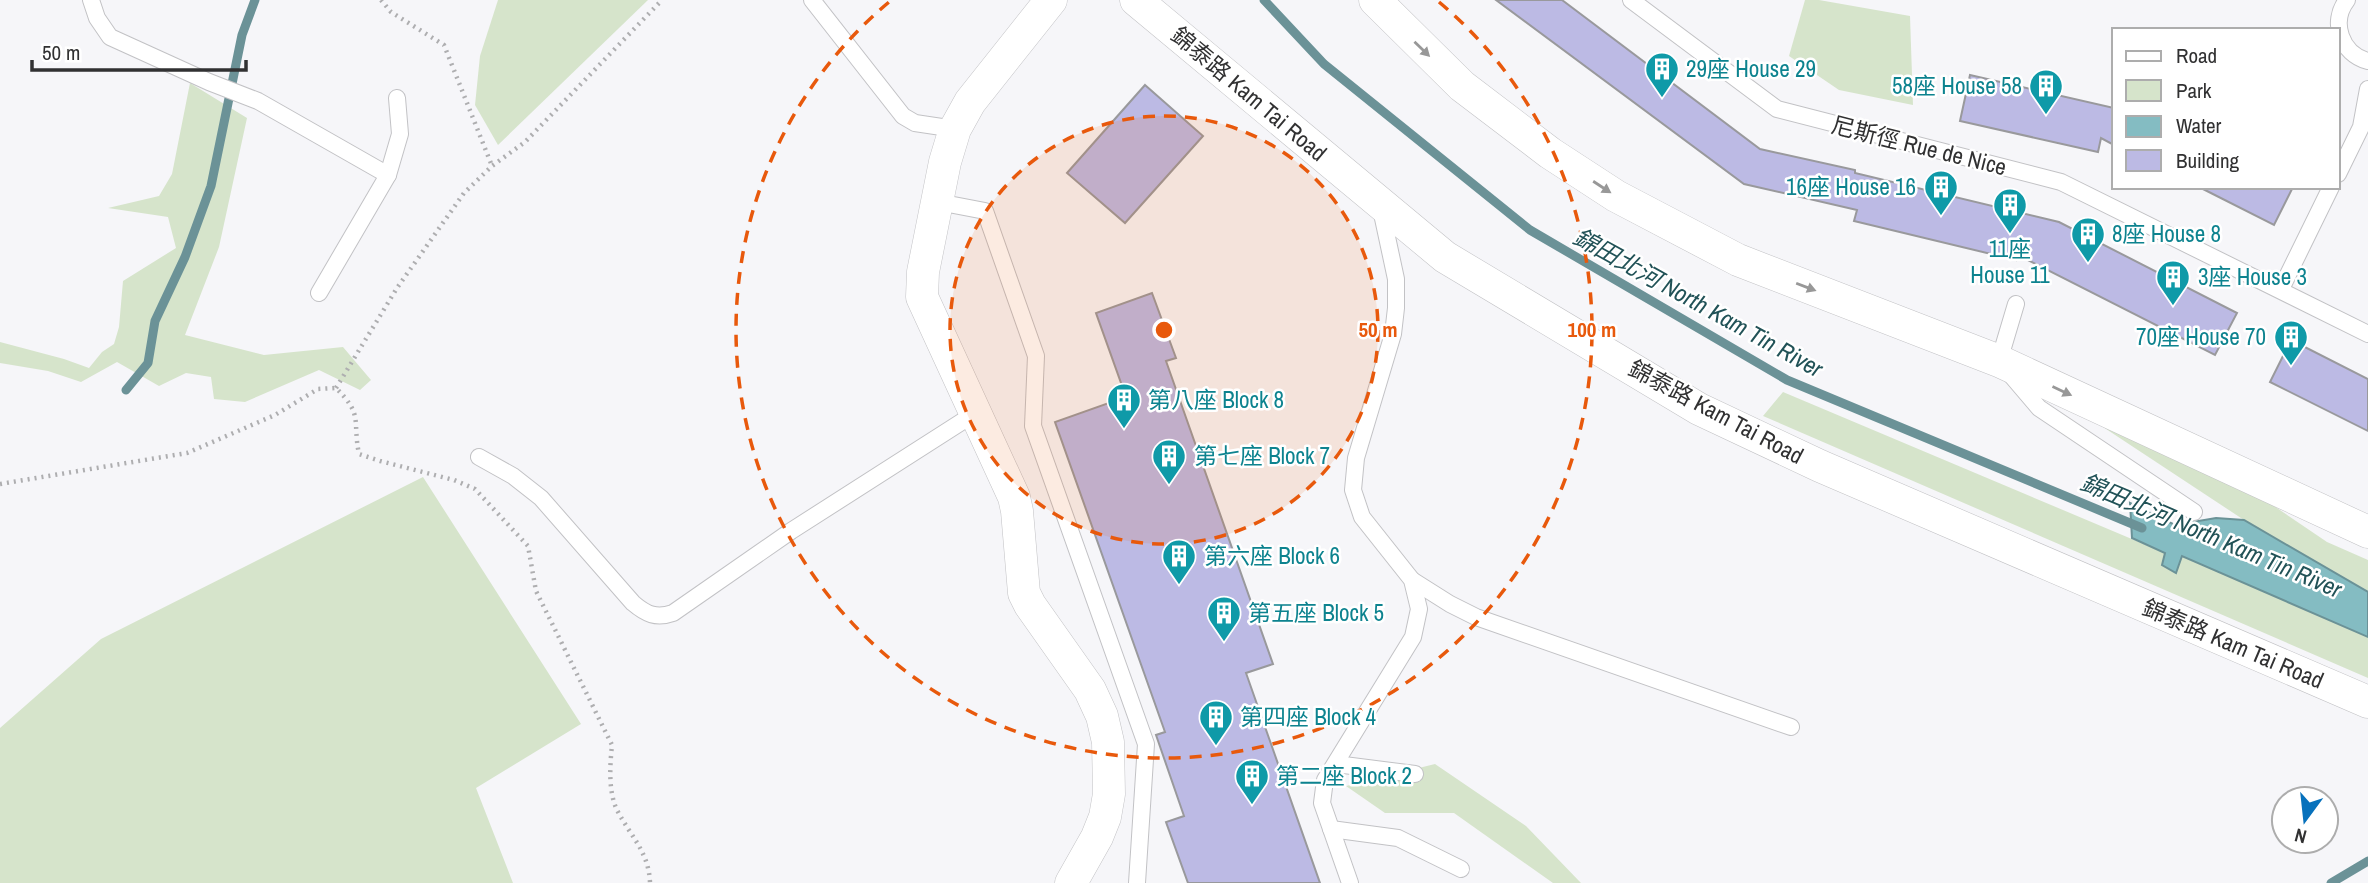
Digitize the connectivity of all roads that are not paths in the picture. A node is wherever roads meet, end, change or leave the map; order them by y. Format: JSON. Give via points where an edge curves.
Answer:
{"nodes":[{"id":1,"x":92,"y":0,"type":"edge"},
{"id":2,"x":812,"y":0,"type":"edge"},
{"id":3,"x":1051,"y":0,"type":"edge"},
{"id":4,"x":1136,"y":0,"type":"edge"},
{"id":5,"x":1375,"y":0,"type":"edge"},
{"id":6,"x":1631,"y":0,"type":"edge"},
{"id":7,"x":2347,"y":0,"type":"edge"},
{"id":8,"x":2339,"y":28,"type":"edge"},
{"id":9,"x":2340,"y":33,"type":"edge"},
{"id":10,"x":2368,"y":61,"type":"edge"},
{"id":11,"x":2368,"y":89,"type":"edge"},
{"id":12,"x":397,"y":98,"type":"dead end"},
{"id":13,"x":2365,"y":128,"type":"edge"},
{"id":14,"x":955,"y":129,"type":"junction"},
{"id":15,"x":2340,"y":171,"type":"edge"},
{"id":16,"x":388,"y":174,"type":"junction"},
{"id":17,"x":2331,"y":189,"type":"edge"},
{"id":18,"x":938,"y":202,"type":"junction"},
{"id":19,"x":1380,"y":203,"type":"junction"},
{"id":20,"x":2281,"y":289,"type":"junction"},
{"id":21,"x":319,"y":293,"type":"dead end"},
{"id":22,"x":2017,"y":304,"type":"dead end"},
{"id":23,"x":2368,"y":334,"type":"edge"},
{"id":24,"x":1999,"y":361,"type":"junction"},
{"id":25,"x":977,"y":412,"type":"junction"},
{"id":26,"x":479,"y":457,"type":"dead end"},
{"id":27,"x":2194,"y":512,"type":"dead end"},
{"id":28,"x":2368,"y":532,"type":"edge"},
{"id":29,"x":1412,"y":580,"type":"junction"},
{"id":30,"x":2368,"y":702,"type":"edge"},
{"id":31,"x":1791,"y":727,"type":"dead end"},
{"id":32,"x":1336,"y":764,"type":"junction"},
{"id":33,"x":1415,"y":774,"type":"dead end"},
{"id":34,"x":1331,"y":829,"type":"junction"},
{"id":35,"x":1461,"y":869,"type":"dead end"},
{"id":36,"x":1072,"y":883,"type":"edge"},
{"id":37,"x":1137,"y":883,"type":"edge"},
{"id":38,"x":1350,"y":883,"type":"edge"}],
"edges":[{"from":1,"to":16,"type":"lane","via":[[110,37],[258,101]]},
{"from":2,"to":14,"type":"lane","via":[[903,116],[915,123]]},
{"from":3,"to":14,"type":"street"},
{"from":4,"to":19,"type":"street","name":"錦泰路 Kam Tai Road"},
{"from":5,"to":24,"type":"street","one_way":true,"via":[[1462,86],[1616,196],[1738,260]]},
{"from":6,"to":20,"type":"lane","name":"尼斯徑 Rue de Nice","via":[[1777,109],[2061,182]]},
{"from":7,"to":8,"type":"lane"},
{"from":9,"to":10,"type":"lane","via":[[2350,52]]},
{"from":11,"to":13,"type":"lane"},
{"from":12,"to":16,"type":"lane","via":[[400,134]]},
{"from":13,"to":15,"type":"lane"},
{"from":14,"to":18,"type":"street"},
{"from":16,"to":21,"type":"lane"},
{"from":17,"to":20,"type":"lane"},
{"from":18,"to":25,"type":"street","via":[[922,297]]},
{"from":18,"to":37,"type":"lane","via":[[985,211],[1037,356],[1033,426],[1146,744]]},
{"from":19,"to":29,"type":"lane","via":[[1396,279],[1396,308],[1393,334],[1356,458],[1353,490],[1362,517]]},
{"from":19,"to":30,"type":"street","name":"錦泰路 Kam Tai Road","via":[[1446,257],[1699,409],[1820,466]]},
{"from":20,"to":23,"type":"lane","name":"尼斯徑 Rue de Nice"},
{"from":22,"to":24,"type":"lane"},
{"from":24,"to":27,"type":"lane","via":[[2039,408]]},
{"from":24,"to":28,"type":"street","one_way":true},
{"from":25,"to":26,"type":"lane","via":[[664,616],[653,616],[633,603],[541,498]]},
{"from":25,"to":36,"type":"street","via":[[1014,497],[1024,593],[1090,690],[1108,742],[1109,794],[1104,817]]},
{"from":29,"to":31,"type":"lane","via":[[1476,617]]},
{"from":29,"to":32,"type":"lane","via":[[1419,609],[1413,636]]},
{"from":32,"to":33,"type":"lane"},
{"from":32,"to":34,"type":"lane","via":[[1325,780],[1321,803]]},
{"from":34,"to":35,"type":"lane","via":[[1398,838]]},
{"from":34,"to":38,"type":"lane"}]}
